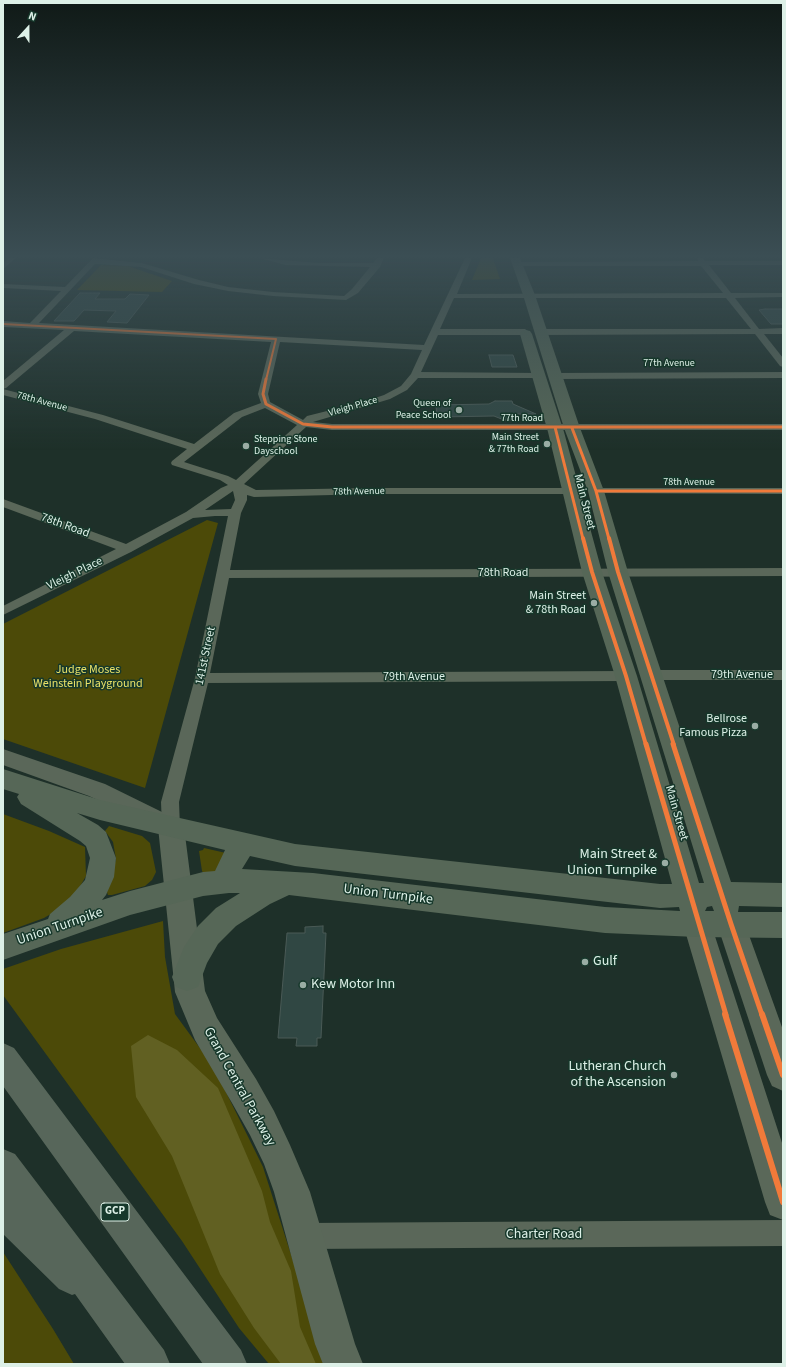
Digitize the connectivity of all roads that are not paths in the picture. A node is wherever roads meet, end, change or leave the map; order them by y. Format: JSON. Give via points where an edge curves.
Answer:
{"nodes":[{"id":1,"x":522,"y":321,"type":"edge"},
{"id":2,"x":36,"y":322,"type":"edge"},
{"id":3,"x":440,"y":322,"type":"edge"},
{"id":4,"x":516,"y":322,"type":"edge"},
{"id":5,"x":537,"y":322,"type":"edge"},
{"id":6,"x":749,"y":322,"type":"edge"},
{"id":7,"x":3,"y":324,"type":"edge"},
{"id":8,"x":32,"y":326,"type":"junction"},
{"id":9,"x":72,"y":328,"type":"junction"},
{"id":10,"x":435,"y":332,"type":"junction"},
{"id":11,"x":540,"y":332,"type":"junction"},
{"id":12,"x":757,"y":332,"type":"junction"},
{"id":13,"x":783,"y":332,"type":"edge"},
{"id":14,"x":276,"y":339,"type":"junction"},
{"id":15,"x":428,"y":348,"type":"junction"},
{"id":16,"x":783,"y":364,"type":"edge"},
{"id":17,"x":415,"y":375,"type":"junction"},
{"id":18,"x":783,"y":375,"type":"edge"},
{"id":19,"x":538,"y":376,"type":"junction"},
{"id":20,"x":555,"y":376,"type":"junction"},
{"id":21,"x":3,"y":386,"type":"edge"},
{"id":22,"x":3,"y":392,"type":"edge"},
{"id":23,"x":266,"y":404,"type":"junction"},
{"id":24,"x":303,"y":424,"type":"junction"},
{"id":25,"x":555,"y":427,"type":"junction"},
{"id":26,"x":783,"y":427,"type":"edge"},
{"id":27,"x":572,"y":428,"type":"junction"},
{"id":28,"x":194,"y":448,"type":"junction"},
{"id":29,"x":238,"y":485,"type":"junction"},
{"id":30,"x":571,"y":491,"type":"junction"},
{"id":31,"x":596,"y":491,"type":"junction"},
{"id":32,"x":783,"y":491,"type":"edge"},
{"id":33,"x":3,"y":503,"type":"edge"},
{"id":34,"x":235,"y":513,"type":"junction"},
{"id":35,"x":190,"y":515,"type":"junction"},
{"id":36,"x":127,"y":549,"type":"junction"},
{"id":37,"x":592,"y":572,"type":"junction"},
{"id":38,"x":618,"y":572,"type":"junction"},
{"id":39,"x":783,"y":572,"type":"edge"},
{"id":40,"x":223,"y":574,"type":"junction"},
{"id":41,"x":3,"y":611,"type":"edge"},
{"id":42,"x":652,"y":675,"type":"junction"},
{"id":43,"x":783,"y":675,"type":"edge"},
{"id":44,"x":626,"y":676,"type":"junction"},
{"id":45,"x":202,"y":678,"type":"junction"},
{"id":46,"x":3,"y":757,"type":"edge"},
{"id":47,"x":3,"y":780,"type":"edge"},
{"id":48,"x":171,"y":827,"type":"junction"},
{"id":49,"x":244,"y":844,"type":"junction"},
{"id":50,"x":229,"y":881,"type":"junction"},
{"id":51,"x":288,"y":884,"type":"junction"},
{"id":52,"x":178,"y":891,"type":"junction"},
{"id":53,"x":722,"y":894,"type":"junction"},
{"id":54,"x":690,"y":895,"type":"junction"},
{"id":55,"x":783,"y":895,"type":"edge"},
{"id":56,"x":697,"y":924,"type":"junction"},
{"id":57,"x":731,"y":924,"type":"junction"},
{"id":58,"x":783,"y":925,"type":"edge"},
{"id":59,"x":50,"y":931,"type":"junction"},
{"id":60,"x":3,"y":947,"type":"edge"},
{"id":61,"x":187,"y":977,"type":"junction"},
{"id":62,"x":3,"y":1059,"type":"edge"},
{"id":63,"x":783,"y":1075,"type":"edge"},
{"id":64,"x":3,"y":1166,"type":"edge"},
{"id":65,"x":783,"y":1202,"type":"edge"},
{"id":66,"x":3,"y":1208,"type":"edge"},
{"id":67,"x":783,"y":1233,"type":"edge"},
{"id":68,"x":305,"y":1236,"type":"junction"},
{"id":69,"x":122,"y":1327,"type":"junction"},
{"id":70,"x":150,"y":1364,"type":"edge"},
{"id":71,"x":227,"y":1364,"type":"edge"},
{"id":72,"x":343,"y":1364,"type":"edge"}],
"edges":[{"from":1,"to":19,"type":"main road","name":"Main Street"},
{"from":2,"to":8,"type":"street"},
{"from":3,"to":10,"type":"street","name":"Vleigh Place"},
{"from":4,"to":10,"type":"street"},
{"from":5,"to":11,"type":"main road","name":"Main Street"},
{"from":6,"to":12,"type":"street"},
{"from":7,"to":8,"type":"street"},
{"from":8,"to":9,"type":"street"},
{"from":9,"to":14,"type":"street"},
{"from":9,"to":21,"type":"street"},
{"from":10,"to":15,"type":"street","name":"Vleigh Place"},
{"from":11,"to":12,"type":"street"},
{"from":11,"to":20,"type":"main road","name":"Main Street"},
{"from":12,"to":13,"type":"street"},
{"from":12,"to":16,"type":"street"},
{"from":14,"to":15,"type":"street"},
{"from":14,"to":23,"type":"street","via":[[263,394]]},
{"from":15,"to":17,"type":"street","name":"Vleigh Place"},
{"from":17,"to":19,"type":"street"},
{"from":17,"to":24,"type":"street","name":"Vleigh Place","via":[[404,388],[387,397],[311,418]]},
{"from":18,"to":20,"type":"street","name":"77th Avenue"},
{"from":19,"to":25,"type":"main road","name":"Main Street"},
{"from":20,"to":27,"type":"main road","name":"Main Street"},
{"from":22,"to":28,"type":"street","name":"78th Avenue","via":[[99,417]]},
{"from":23,"to":24,"type":"street","name":"77th Road"},
{"from":23,"to":28,"type":"street","via":[[238,415]]},
{"from":24,"to":25,"type":"street","name":"77th Road","via":[[373,428]]},
{"from":24,"to":29,"type":"street","name":"Vleigh Place"},
{"from":25,"to":27,"type":"street","name":"77th Road"},
{"from":25,"to":30,"type":"main road","name":"Main Street"},
{"from":26,"to":27,"type":"street","name":"77th Road"},
{"from":27,"to":31,"type":"main road","name":"Main Street"},
{"from":28,"to":29,"type":"street","name":"78th Avenue","via":[[176,464],[224,478]]},
{"from":29,"to":30,"type":"street","name":"78th Avenue","via":[[254,494]]},
{"from":29,"to":34,"type":"street","name":"141st Street","via":[[241,500]]},
{"from":29,"to":35,"type":"street","name":"Vleigh Place","via":[[225,490]]},
{"from":30,"to":37,"type":"main road","name":"Main Street"},
{"from":31,"to":32,"type":"street","name":"78th Avenue"},
{"from":31,"to":38,"type":"main road","name":"Main Street"},
{"from":33,"to":36,"type":"street","name":"78th Road"},
{"from":34,"to":35,"type":"street","name":"Vleigh Place"},
{"from":34,"to":40,"type":"street","name":"141st Street"},
{"from":35,"to":36,"type":"street","name":"Vleigh Place"},
{"from":36,"to":41,"type":"street","name":"Vleigh Place"},
{"from":37,"to":38,"type":"street","name":"78th Road"},
{"from":37,"to":40,"type":"street","name":"78th Road"},
{"from":37,"to":44,"type":"main road","name":"Main Street"},
{"from":38,"to":39,"type":"street","name":"78th Road"},
{"from":38,"to":42,"type":"main road","name":"Main Street"},
{"from":40,"to":45,"type":"street","name":"141st Street"},
{"from":42,"to":43,"type":"street","name":"79th Avenue"},
{"from":42,"to":53,"type":"main road","name":"Main Street"},
{"from":44,"to":45,"type":"street","name":"79th Avenue"},
{"from":44,"to":54,"type":"main road","name":"Main Street"},
{"from":45,"to":48,"type":"street","name":"141st Street","via":[[170,802]]},
{"from":46,"to":48,"type":"street","via":[[97,790]]},
{"from":47,"to":48,"type":"main road","via":[[100,810]]},
{"from":47,"to":59,"type":"main road","via":[[89,833],[101,848],[102,867],[96,887],[80,906]]},
{"from":48,"to":49,"type":"main road"},
{"from":48,"to":52,"type":"main road","name":"Grand Central Parkway"},
{"from":49,"to":50,"type":"main road","via":[[233,859],[229,869]]},
{"from":49,"to":54,"type":"main road","via":[[295,855],[484,877],[660,896]]},
{"from":50,"to":51,"type":"main road","name":"Union Turnpike"},
{"from":50,"to":52,"type":"main road","name":"Union Turnpike","via":[[203,884]]},
{"from":51,"to":56,"type":"main road","name":"Union Turnpike","via":[[605,920]]},
{"from":51,"to":61,"type":"main road","via":[[260,895],[226,917],[208,935],[194,957]]},
{"from":52,"to":59,"type":"main road","name":"Union Turnpike"},
{"from":52,"to":61,"type":"main road","name":"Grand Central Parkway"},
{"from":53,"to":54,"type":"main road"},
{"from":53,"to":55,"type":"main road"},
{"from":53,"to":57,"type":"main road","name":"Main Street"},
{"from":54,"to":56,"type":"main road","name":"Main Street"},
{"from":56,"to":57,"type":"main road","name":"Union Turnpike"},
{"from":56,"to":65,"type":"main road","name":"Main Street"},
{"from":57,"to":58,"type":"main road","name":"Union Turnpike"},
{"from":57,"to":63,"type":"main road","name":"Main Street"},
{"from":59,"to":60,"type":"main road","name":"Union Turnpike"},
{"from":61,"to":68,"type":"main road","name":"Grand Central Parkway","via":[[190,992],[206,1029],[262,1123],[278,1157]]},
{"from":62,"to":71,"type":"highway","number":"GCP"},
{"from":64,"to":69,"type":"highway"},
{"from":66,"to":69,"type":"highway"},
{"from":67,"to":68,"type":"street","name":"Charter Road"},
{"from":68,"to":72,"type":"main road","name":"Grand Central Parkway"},
{"from":69,"to":70,"type":"highway"}]}
